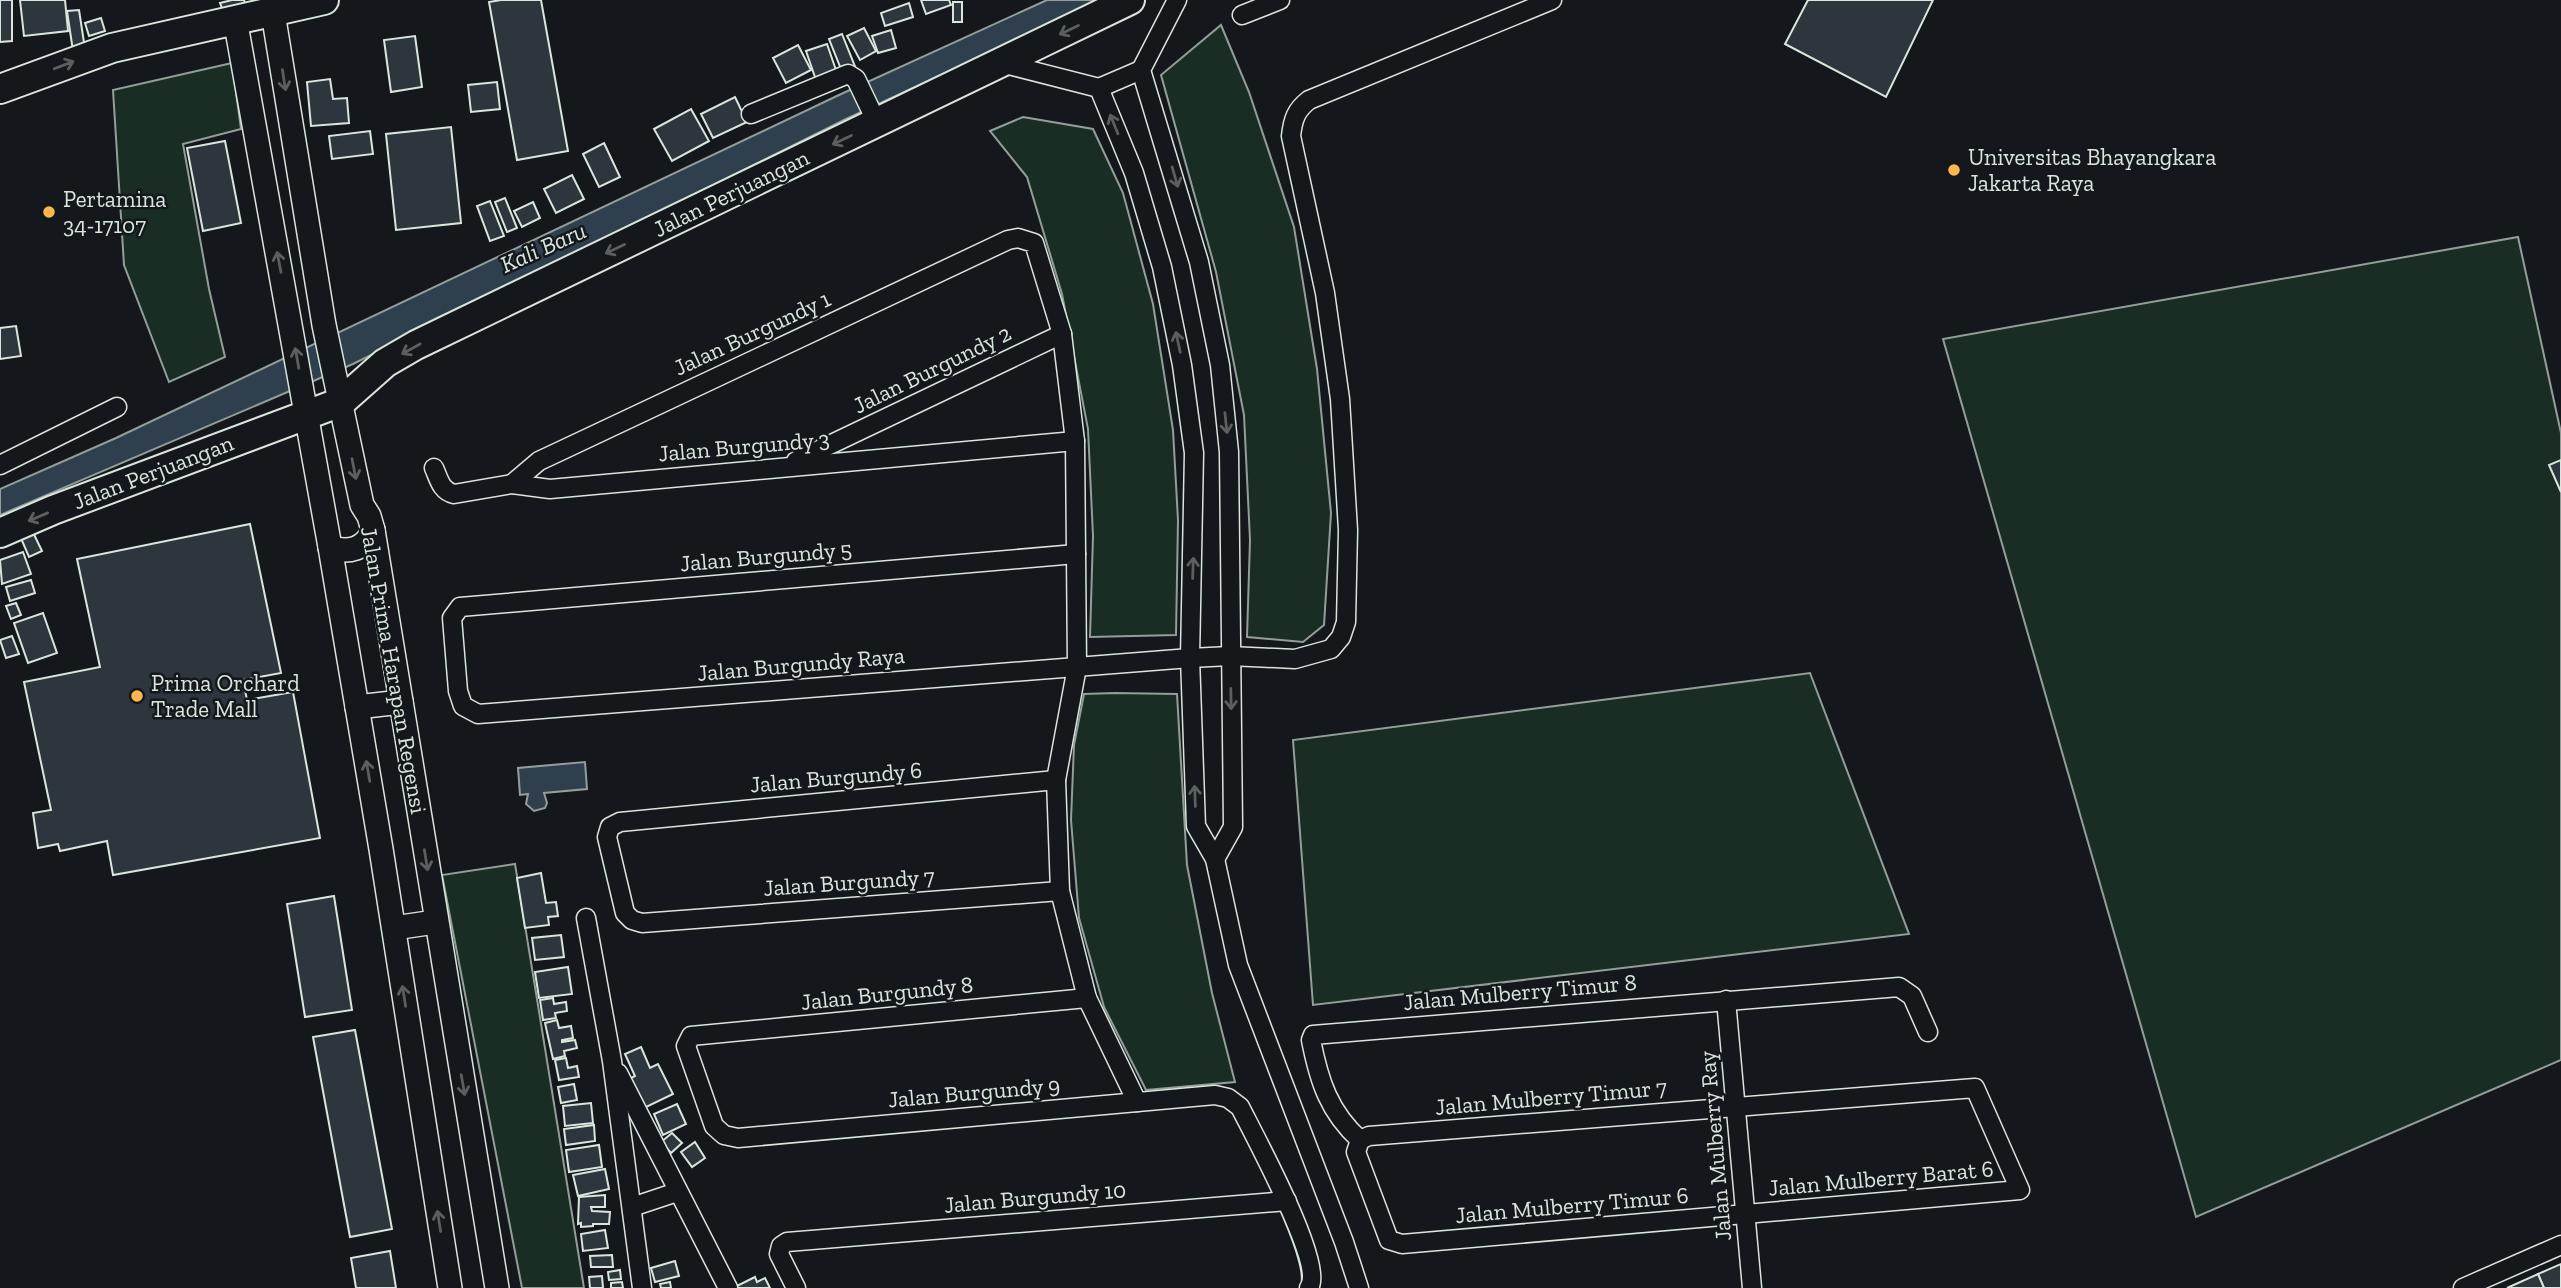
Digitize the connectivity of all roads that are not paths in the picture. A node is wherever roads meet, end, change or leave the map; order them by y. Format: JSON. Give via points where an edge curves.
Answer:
{"nodes":[{"id":1,"x":324,"y":0,"type":"edge"},
{"id":2,"x":1130,"y":0,"type":"edge"},
{"id":3,"x":1177,"y":0,"type":"edge"},
{"id":4,"x":1280,"y":0,"type":"edge"},
{"id":5,"x":1552,"y":0,"type":"edge"},
{"id":6,"x":272,"y":13,"type":"junction"},
{"id":7,"x":1242,"y":15,"type":"dead end"},
{"id":8,"x":235,"y":19,"type":"junction"},
{"id":9,"x":1001,"y":63,"type":"junction"},
{"id":10,"x":1141,"y":70,"type":"junction"},
{"id":11,"x":1100,"y":88,"type":"junction"},
{"id":12,"x":0,"y":89,"type":"edge"},
{"id":13,"x":751,"y":114,"type":"dead end"},
{"id":14,"x":874,"y":119,"type":"junction"},
{"id":15,"x":1062,"y":334,"type":"junction"},
{"id":16,"x":338,"y":389,"type":"junction"},
{"id":17,"x":305,"y":401,"type":"junction"},
{"id":18,"x":117,"y":407,"type":"dead end"},
{"id":19,"x":1075,"y":441,"type":"junction"},
{"id":20,"x":0,"y":465,"type":"edge"},
{"id":21,"x":786,"y":466,"type":"junction"},
{"id":22,"x":434,"y":468,"type":"dead end"},
{"id":23,"x":512,"y":484,"type":"junction"},
{"id":24,"x":362,"y":505,"type":"junction"},
{"id":25,"x":324,"y":513,"type":"junction"},
{"id":26,"x":373,"y":530,"type":"junction"},
{"id":27,"x":0,"y":533,"type":"edge"},
{"id":28,"x":330,"y":547,"type":"junction"},
{"id":29,"x":1076,"y":554,"type":"junction"},
{"id":30,"x":1230,"y":656,"type":"junction"},
{"id":31,"x":1190,"y":658,"type":"junction"},
{"id":32,"x":1077,"y":667,"type":"junction"},
{"id":33,"x":401,"y":702,"type":"junction"},
{"id":34,"x":357,"y":708,"type":"junction"},
{"id":35,"x":478,"y":714,"type":"joint"},
{"id":36,"x":1056,"y":780,"type":"junction"},
{"id":37,"x":1215,"y":859,"type":"junction"},
{"id":38,"x":1060,"y":891,"type":"junction"},
{"id":39,"x":586,"y":918,"type":"dead end"},
{"id":40,"x":435,"y":922,"type":"junction"},
{"id":41,"x":642,"y":923,"type":"joint"},
{"id":42,"x":394,"y":928,"type":"junction"},
{"id":43,"x":1087,"y":998,"type":"junction"},
{"id":44,"x":1726,"y":1000,"type":"junction"},
{"id":45,"x":1928,"y":1032,"type":"dead end"},
{"id":46,"x":612,"y":1061,"type":"junction"},
{"id":47,"x":1137,"y":1102,"type":"junction"},
{"id":48,"x":1737,"y":1107,"type":"junction"},
{"id":49,"x":738,"y":1138,"type":"joint"},
{"id":50,"x":1364,"y":1138,"type":"junction"},
{"id":51,"x":2020,"y":1190,"type":"joint"},
{"id":52,"x":677,"y":1192,"type":"junction"},
{"id":53,"x":1287,"y":1201,"type":"junction"},
{"id":54,"x":632,"y":1207,"type":"junction"},
{"id":55,"x":1746,"y":1215,"type":"junction"},
{"id":56,"x":2561,"y":1245,"type":"edge"},
{"id":57,"x":2474,"y":1286,"type":"edge"},
{"id":58,"x":450,"y":1288,"type":"edge"},
{"id":59,"x":497,"y":1288,"type":"edge"},
{"id":60,"x":642,"y":1288,"type":"edge"},
{"id":61,"x":728,"y":1288,"type":"edge"},
{"id":62,"x":796,"y":1288,"type":"edge"},
{"id":63,"x":1309,"y":1288,"type":"edge"},
{"id":64,"x":1359,"y":1288,"type":"edge"},
{"id":65,"x":1752,"y":1288,"type":"edge"}],
"edges":[{"from":1,"to":6,"type":"main road"},
{"from":2,"to":9,"type":"main road","name":"Jalan Perjuangan","one_way":true},
{"from":3,"to":10,"type":"street"},
{"from":4,"to":7,"type":"street"},
{"from":5,"to":30,"type":"street","name":"Jalan Burgundy Raya","via":[[1339,87],[1298,109],[1291,136],[1325,293],[1340,399],[1348,530],[1346,622],[1331,649],[1317,654],[1295,659]]},
{"from":6,"to":8,"type":"main road"},
{"from":6,"to":16,"type":"street","name":"Jalan Prima Harapan Regensi","one_way":true},
{"from":12,"to":8,"type":"main road","one_way":true,"via":[[112,48]]},
{"from":17,"to":8,"type":"street","name":"Jalan Prima Harapan Regensi","one_way":true},
{"from":9,"to":11,"type":"street"},
{"from":9,"to":14,"type":"main road","name":"Jalan Perjuangan"},
{"from":10,"to":11,"type":"street"},
{"from":10,"to":30,"type":"street","one_way":true,"via":[[1199,262],[1220,365],[1228,452]]},
{"from":31,"to":11,"type":"street","one_way":true,"via":[[1194,453],[1182,365],[1156,245]]},
{"from":13,"to":14,"type":"street","via":[[852,75]]},
{"from":14,"to":16,"type":"main road","name":"Jalan Perjuangan","one_way":true,"via":[[416,345]]},
{"from":15,"to":19,"type":"street"},
{"from":15,"to":21,"type":"street","name":"Jalan Burgundy 2"},
{"from":15,"to":23,"type":"street","name":"Jalan Burgundy 1","via":[[1034,243],[1018,237],[539,461]]},
{"from":16,"to":17,"type":"main road","name":"Jalan Perjuangan"},
{"from":16,"to":24,"type":"street","name":"Jalan Prima Harapan Regensi","one_way":true},
{"from":17,"to":25,"type":"street","name":"Jalan Prima Harapan Regensi"},
{"from":17,"to":27,"type":"main road","name":"Jalan Perjuangan","one_way":true},
{"from":18,"to":20,"type":"street"},
{"from":19,"to":21,"type":"street","name":"Jalan Burgundy 3"},
{"from":19,"to":29,"type":"street"},
{"from":21,"to":23,"type":"street","name":"Jalan Burgundy 3","via":[[550,489]]},
{"from":22,"to":23,"type":"street","name":"Jalan Burgundy 3","via":[[442,487],[454,494]]},
{"from":24,"to":25,"type":"street","via":[[338,500]]},
{"from":24,"to":26,"type":"street","name":"Jalan Prima Harapan Regensi"},
{"from":25,"to":28,"type":"street","name":"Jalan Prima Harapan Regensi"},
{"from":26,"to":28,"type":"street","via":[[358,548]]},
{"from":26,"to":33,"type":"street","name":"Jalan Prima Harapan Regensi"},
{"from":28,"to":34,"type":"street","name":"Jalan Prima Harapan Regensi"},
{"from":29,"to":32,"type":"street"},
{"from":29,"to":35,"type":"street","name":"Jalan Burgundy 5","via":[[460,607],[452,618],[458,691],[463,706]]},
{"from":30,"to":31,"type":"street","name":"Jalan Burgundy Raya"},
{"from":30,"to":37,"type":"street","one_way":true,"via":[[1233,827]]},
{"from":31,"to":32,"type":"street","name":"Jalan Burgundy Raya"},
{"from":37,"to":31,"type":"street","one_way":true,"via":[[1196,827]]},
{"from":32,"to":35,"type":"street","name":"Jalan Burgundy Raya"},
{"from":32,"to":36,"type":"street"},
{"from":33,"to":34,"type":"street"},
{"from":33,"to":40,"type":"street","name":"Jalan Prima Harapan Regensi","one_way":true},
{"from":42,"to":34,"type":"street","name":"Jalan Prima Harapan Regensi","one_way":true},
{"from":36,"to":38,"type":"street"},
{"from":36,"to":41,"type":"street","name":"Jalan Burgundy 6","via":[[620,822],[610,828],[607,837],[625,913]]},
{"from":37,"to":64,"type":"street","via":[[1238,965]]},
{"from":38,"to":41,"type":"street","name":"Jalan Burgundy 7"},
{"from":38,"to":43,"type":"street"},
{"from":39,"to":46,"type":"street"},
{"from":40,"to":42,"type":"street"},
{"from":40,"to":59,"type":"street","name":"Jalan Prima Harapan Regensi","one_way":true},
{"from":58,"to":42,"type":"street","name":"Jalan Prima Harapan Regensi","one_way":true},
{"from":43,"to":47,"type":"street"},
{"from":43,"to":49,"type":"street","name":"Jalan Burgundy 8","via":[[691,1036],[686,1046],[714,1126],[724,1135]]},
{"from":44,"to":45,"type":"street","name":"Jalan Mulberry Timur 8","via":[[1899,987],[1912,996]]},
{"from":44,"to":48,"type":"street","name":"Jalan Mulberry Ray"},
{"from":44,"to":50,"type":"street","name":"Jalan Mulberry Timur 8","via":[[1313,1035],[1317,1072],[1328,1100],[1343,1125]]},
{"from":46,"to":52,"type":"street"},
{"from":46,"to":54,"type":"street"},
{"from":47,"to":49,"type":"street","name":"Jalan Burgundy 9"},
{"from":47,"to":53,"type":"street","name":"Jalan Burgundy 9","via":[[1215,1095],[1228,1098],[1240,1107]]},
{"from":48,"to":50,"type":"street","name":"Jalan Mulberry Timur 7"},
{"from":48,"to":51,"type":"street","name":"Jalan Mulberry Timur 7","via":[[1975,1088]]},
{"from":48,"to":55,"type":"street","name":"Jalan Mulberry Ray"},
{"from":50,"to":55,"type":"street","name":"Jalan Mulberry Timur 6","via":[[1356,1152],[1389,1240],[1402,1244]]},
{"from":51,"to":55,"type":"street","name":"Jalan Mulberry Barat 6"},
{"from":52,"to":54,"type":"street"},
{"from":52,"to":61,"type":"street"},
{"from":53,"to":62,"type":"street","name":"Jalan Burgundy 10","via":[[786,1242],[779,1254]]},
{"from":53,"to":63,"type":"street","via":[[1313,1274]]},
{"from":54,"to":60,"type":"street"},
{"from":55,"to":65,"type":"street","name":"Jalan Mulberry Ray"},
{"from":56,"to":57,"type":"street"}]}
